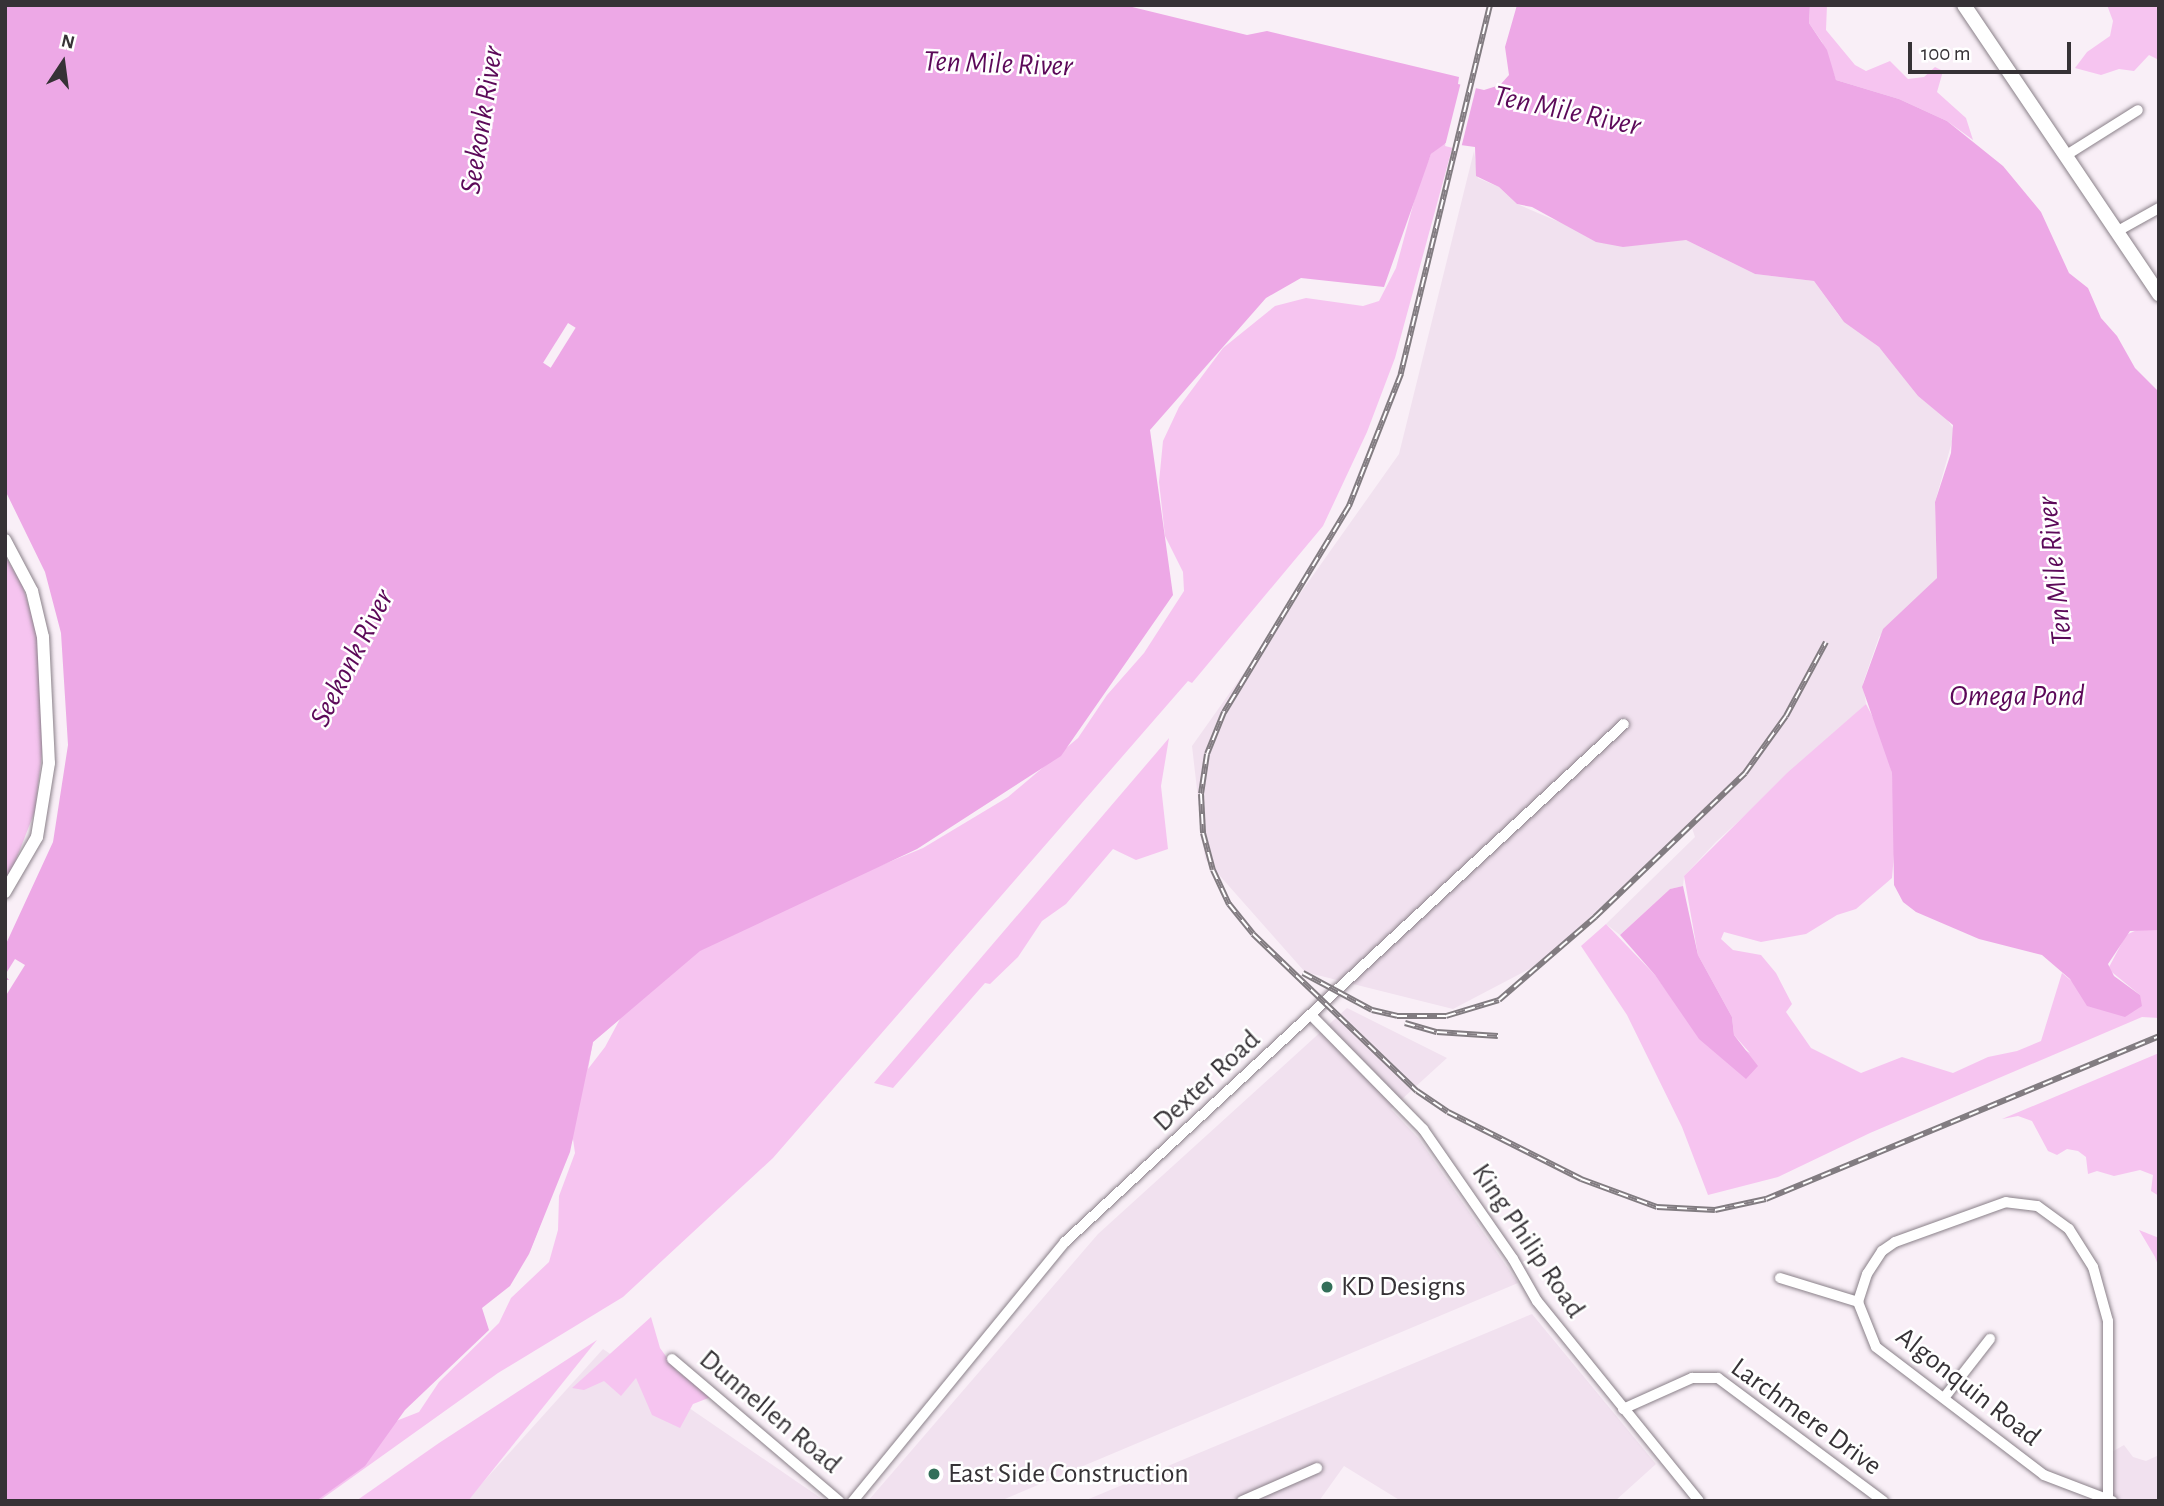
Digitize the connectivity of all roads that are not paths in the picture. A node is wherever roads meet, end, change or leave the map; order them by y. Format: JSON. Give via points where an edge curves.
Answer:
{"nodes":[{"id":1,"x":1964,"y":5,"type":"edge"},
{"id":2,"x":2138,"y":110,"type":"dead end"},
{"id":3,"x":2066,"y":156,"type":"junction"},
{"id":4,"x":2159,"y":208,"type":"edge"},
{"id":5,"x":2116,"y":232,"type":"junction"},
{"id":6,"x":2159,"y":294,"type":"edge"},
{"id":7,"x":5,"y":540,"type":"edge"},
{"id":8,"x":1624,"y":724,"type":"dead end"},
{"id":9,"x":5,"y":892,"type":"edge"},
{"id":10,"x":1311,"y":1015,"type":"junction"},
{"id":11,"x":1780,"y":1278,"type":"dead end"},
{"id":12,"x":1858,"y":1302,"type":"junction"},
{"id":13,"x":1990,"y":1339,"type":"dead end"},
{"id":14,"x":672,"y":1359,"type":"dead end"},
{"id":15,"x":1944,"y":1398,"type":"junction"},
{"id":16,"x":1623,"y":1409,"type":"junction"},
{"id":17,"x":1317,"y":1468,"type":"dead end"},
{"id":18,"x":2110,"y":1500,"type":"edge"},
{"id":19,"x":839,"y":1501,"type":"edge"},
{"id":20,"x":853,"y":1501,"type":"edge"},
{"id":21,"x":1242,"y":1501,"type":"edge"},
{"id":22,"x":1699,"y":1501,"type":"edge"},
{"id":23,"x":1883,"y":1501,"type":"edge"}],
"edges":[{"from":1,"to":3,"type":"main road"},
{"from":2,"to":3,"type":"street"},
{"from":3,"to":5,"type":"main road"},
{"from":4,"to":5,"type":"street"},
{"from":5,"to":6,"type":"main road"},
{"from":7,"to":9,"type":"street","via":[[32,591],[43,638],[50,763],[37,837]]},
{"from":8,"to":10,"type":"street","name":"Dexter Road"},
{"from":10,"to":16,"type":"street","name":"King Philip Road","via":[[1423,1129],[1537,1301]]},
{"from":10,"to":20,"type":"street","name":"Dexter Road","via":[[1065,1242]]},
{"from":11,"to":12,"type":"street"},
{"from":12,"to":15,"type":"street","name":"Algonquin Road","via":[[1876,1346]]},
{"from":12,"to":18,"type":"street","name":"Algonquin Road","via":[[1873,1264],[1895,1242],[2006,1202],[2037,1206],[2055,1216],[2092,1267],[2108,1321]]},
{"from":13,"to":15,"type":"street"},
{"from":14,"to":19,"type":"street","name":"Dunnellen Road"},
{"from":15,"to":18,"type":"street","name":"Algonquin Road","via":[[2044,1475]]},
{"from":16,"to":22,"type":"street","name":"King Philip Road"},
{"from":16,"to":23,"type":"street","name":"Larchmere Drive","via":[[1692,1378],[1718,1378]]},
{"from":17,"to":21,"type":"street"}]}
